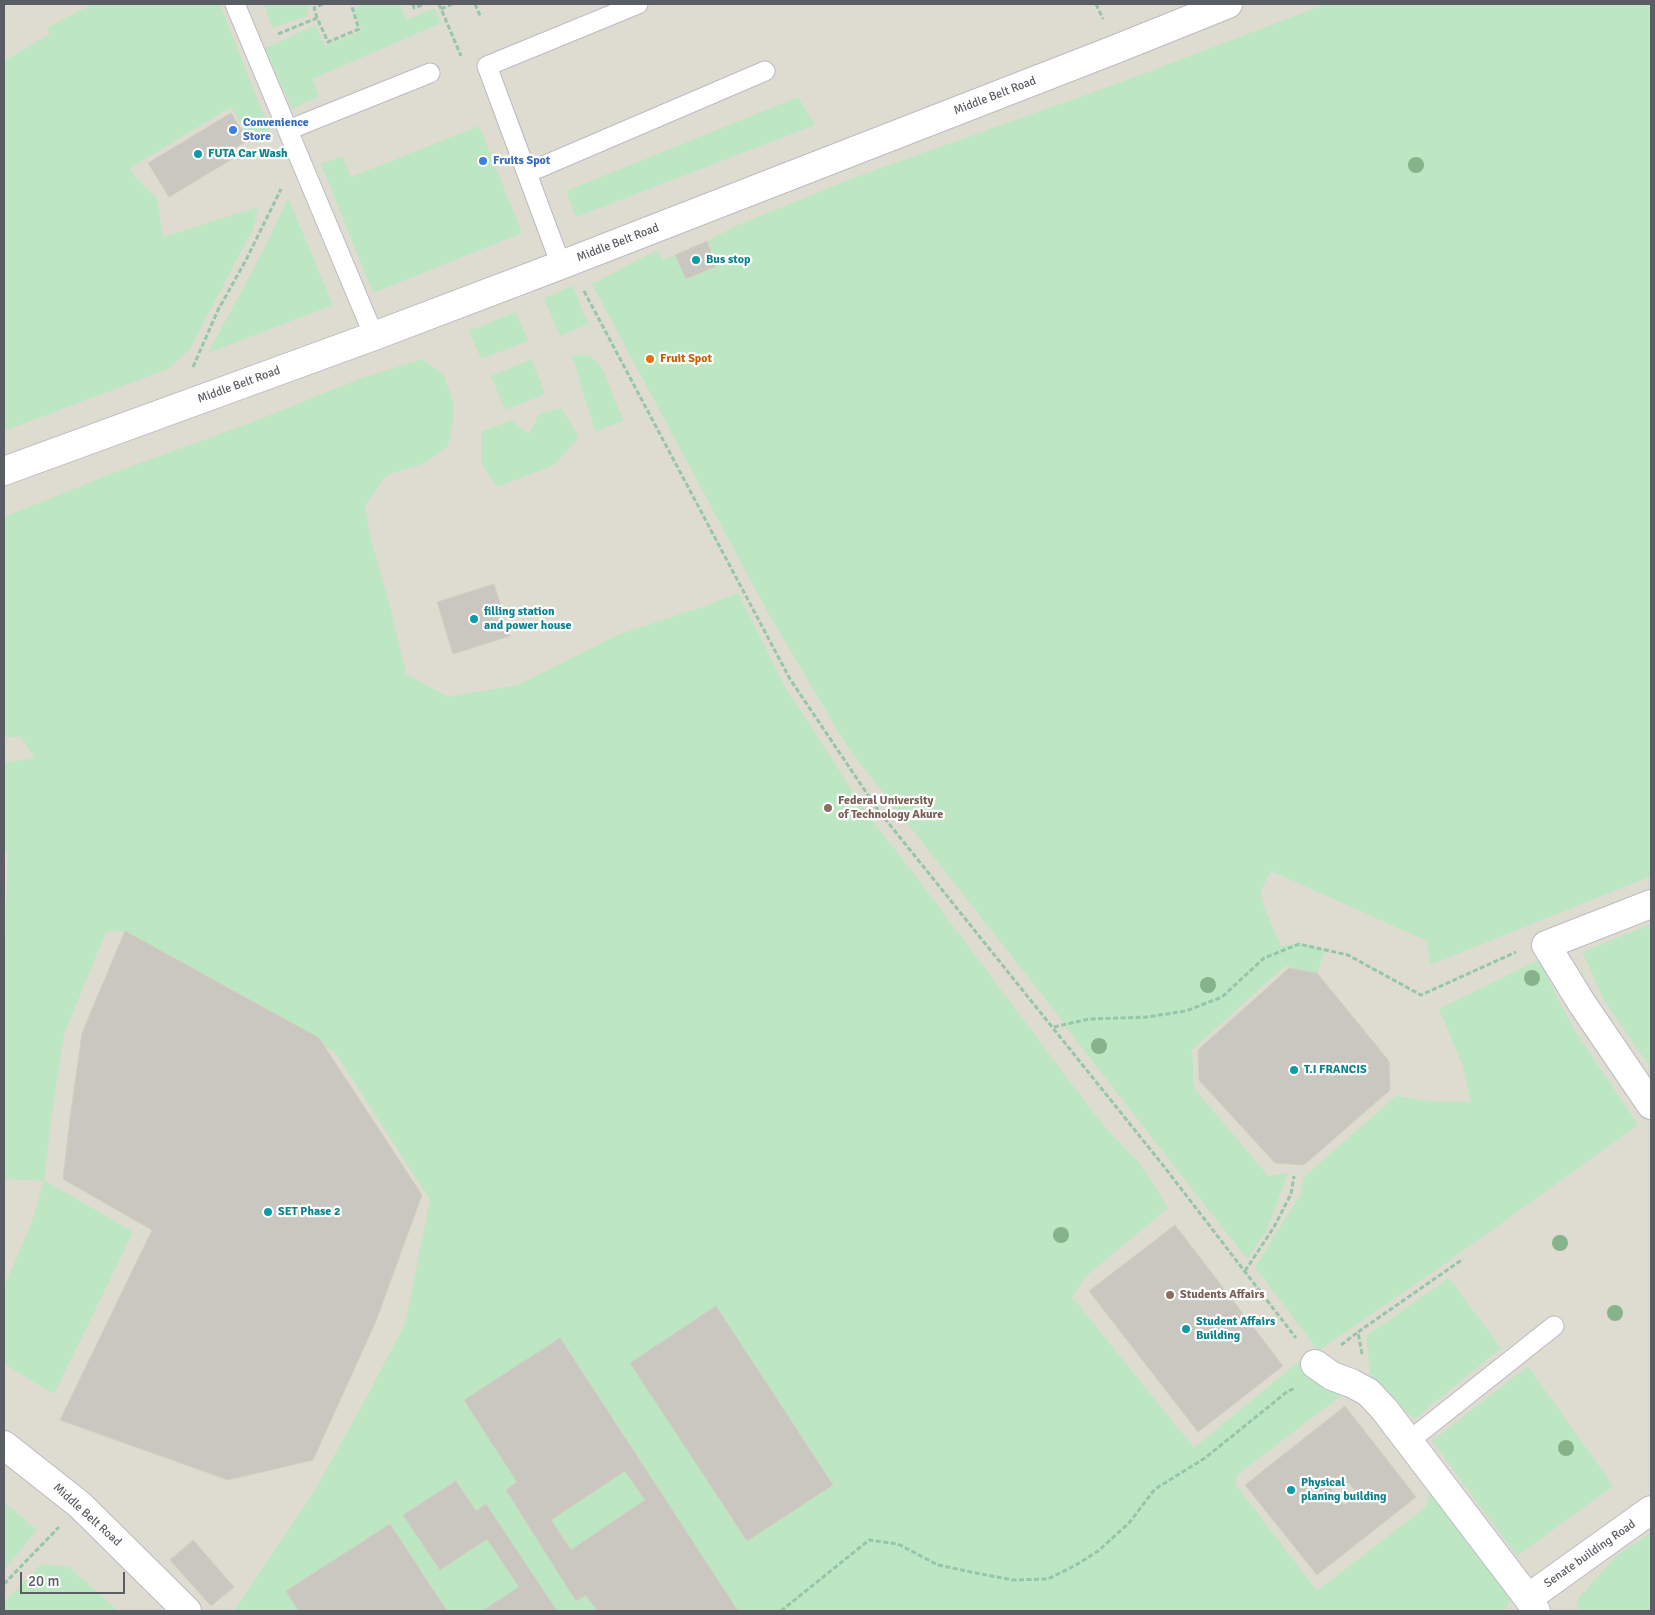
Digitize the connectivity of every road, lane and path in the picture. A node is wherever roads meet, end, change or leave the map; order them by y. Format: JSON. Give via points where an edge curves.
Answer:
{"nodes":[{"id":1,"x":235,"y":4,"type":"edge"},
{"id":2,"x":323,"y":4,"type":"edge"},
{"id":3,"x":351,"y":4,"type":"edge"},
{"id":4,"x":413,"y":4,"type":"edge"},
{"id":5,"x":425,"y":4,"type":"edge"},
{"id":6,"x":452,"y":4,"type":"edge"},
{"id":7,"x":475,"y":4,"type":"edge"},
{"id":8,"x":638,"y":4,"type":"edge"},
{"id":9,"x":1228,"y":4,"type":"edge"},
{"id":10,"x":441,"y":9,"type":"dead end"},
{"id":11,"x":317,"y":18,"type":"junction"},
{"id":12,"x":481,"y":18,"type":"dead end"},
{"id":13,"x":252,"y":45,"type":"junction"},
{"id":14,"x":765,"y":71,"type":"dead end"},
{"id":15,"x":430,"y":73,"type":"dead end"},
{"id":16,"x":288,"y":130,"type":"junction"},
{"id":17,"x":296,"y":150,"type":"junction"},
{"id":18,"x":527,"y":173,"type":"junction"},
{"id":19,"x":565,"y":264,"type":"junction"},
{"id":20,"x":374,"y":336,"type":"junction"},
{"id":21,"x":193,"y":368,"type":"dead end"},
{"id":22,"x":4,"y":471,"type":"edge"},
{"id":23,"x":1651,"y":904,"type":"edge"},
{"id":24,"x":1546,"y":945,"type":"junction"},
{"id":25,"x":1054,"y":1027,"type":"junction"},
{"id":26,"x":1651,"y":1105,"type":"edge"},
{"id":27,"x":1294,"y":1176,"type":"dead end"},
{"id":28,"x":1462,"y":1259,"type":"dead end"},
{"id":29,"x":1245,"y":1271,"type":"junction"},
{"id":30,"x":1554,"y":1326,"type":"dead end"},
{"id":31,"x":1324,"y":1370,"type":"junction"},
{"id":32,"x":1368,"y":1392,"type":"junction"},
{"id":33,"x":1409,"y":1442,"type":"junction"},
{"id":34,"x":4,"y":1445,"type":"edge"},
{"id":35,"x":80,"y":1506,"type":"junction"},
{"id":36,"x":1651,"y":1510,"type":"edge"},
{"id":37,"x":4,"y":1584,"type":"edge"},
{"id":38,"x":1532,"y":1605,"type":"edge"},
{"id":39,"x":187,"y":1611,"type":"edge"},
{"id":40,"x":781,"y":1611,"type":"edge"}],
"edges":[{"from":1,"to":13,"type":"lane"},
{"from":2,"to":11,"type":"path","via":[[314,8]]},
{"from":3,"to":11,"type":"path","via":[[359,29],[328,42]]},
{"from":4,"to":5,"type":"path","via":[[414,8]]},
{"from":6,"to":10,"type":"path"},
{"from":7,"to":12,"type":"path"},
{"from":8,"to":18,"type":"lane","via":[[486,66]]},
{"from":9,"to":19,"type":"street","name":"Middle Belt Road"},
{"from":11,"to":13,"type":"path"},
{"from":13,"to":16,"type":"lane"},
{"from":14,"to":18,"type":"lane"},
{"from":15,"to":16,"type":"lane"},
{"from":16,"to":17,"type":"lane"},
{"from":17,"to":20,"type":"lane"},
{"from":17,"to":21,"type":"path","via":[[293,165],[218,310]]},
{"from":18,"to":19,"type":"lane"},
{"from":19,"to":20,"type":"street","name":"Middle Belt Road"},
{"from":19,"to":25,"type":"path","via":[[790,679],[878,810]]},
{"from":20,"to":22,"type":"street","name":"Middle Belt Road"},
{"from":23,"to":24,"type":"street"},
{"from":24,"to":25,"type":"path","via":[[1521,950],[1421,995],[1348,955],[1299,944],[1264,958],[1222,997],[1186,1011],[1147,1017],[1089,1019]]},
{"from":24,"to":26,"type":"street"},
{"from":25,"to":29,"type":"path"},
{"from":27,"to":29,"type":"path","via":[[1291,1194],[1274,1227]]},
{"from":28,"to":32,"type":"path","via":[[1358,1332]]},
{"from":29,"to":31,"type":"path"},
{"from":30,"to":33,"type":"lane"},
{"from":31,"to":32,"type":"street"},
{"from":31,"to":40,"type":"path","via":[[1288,1391],[1205,1458],[1155,1489],[1128,1523],[1098,1551],[1048,1579],[1013,1580],[976,1574],[938,1565],[898,1544],[869,1540]]},
{"from":32,"to":33,"type":"street"},
{"from":33,"to":38,"type":"street"},
{"from":34,"to":35,"type":"street","name":"Middle Belt Road"},
{"from":35,"to":37,"type":"path"},
{"from":35,"to":39,"type":"street","name":"Middle Belt Road"},
{"from":36,"to":38,"type":"street","name":"Senate building Road"}]}
